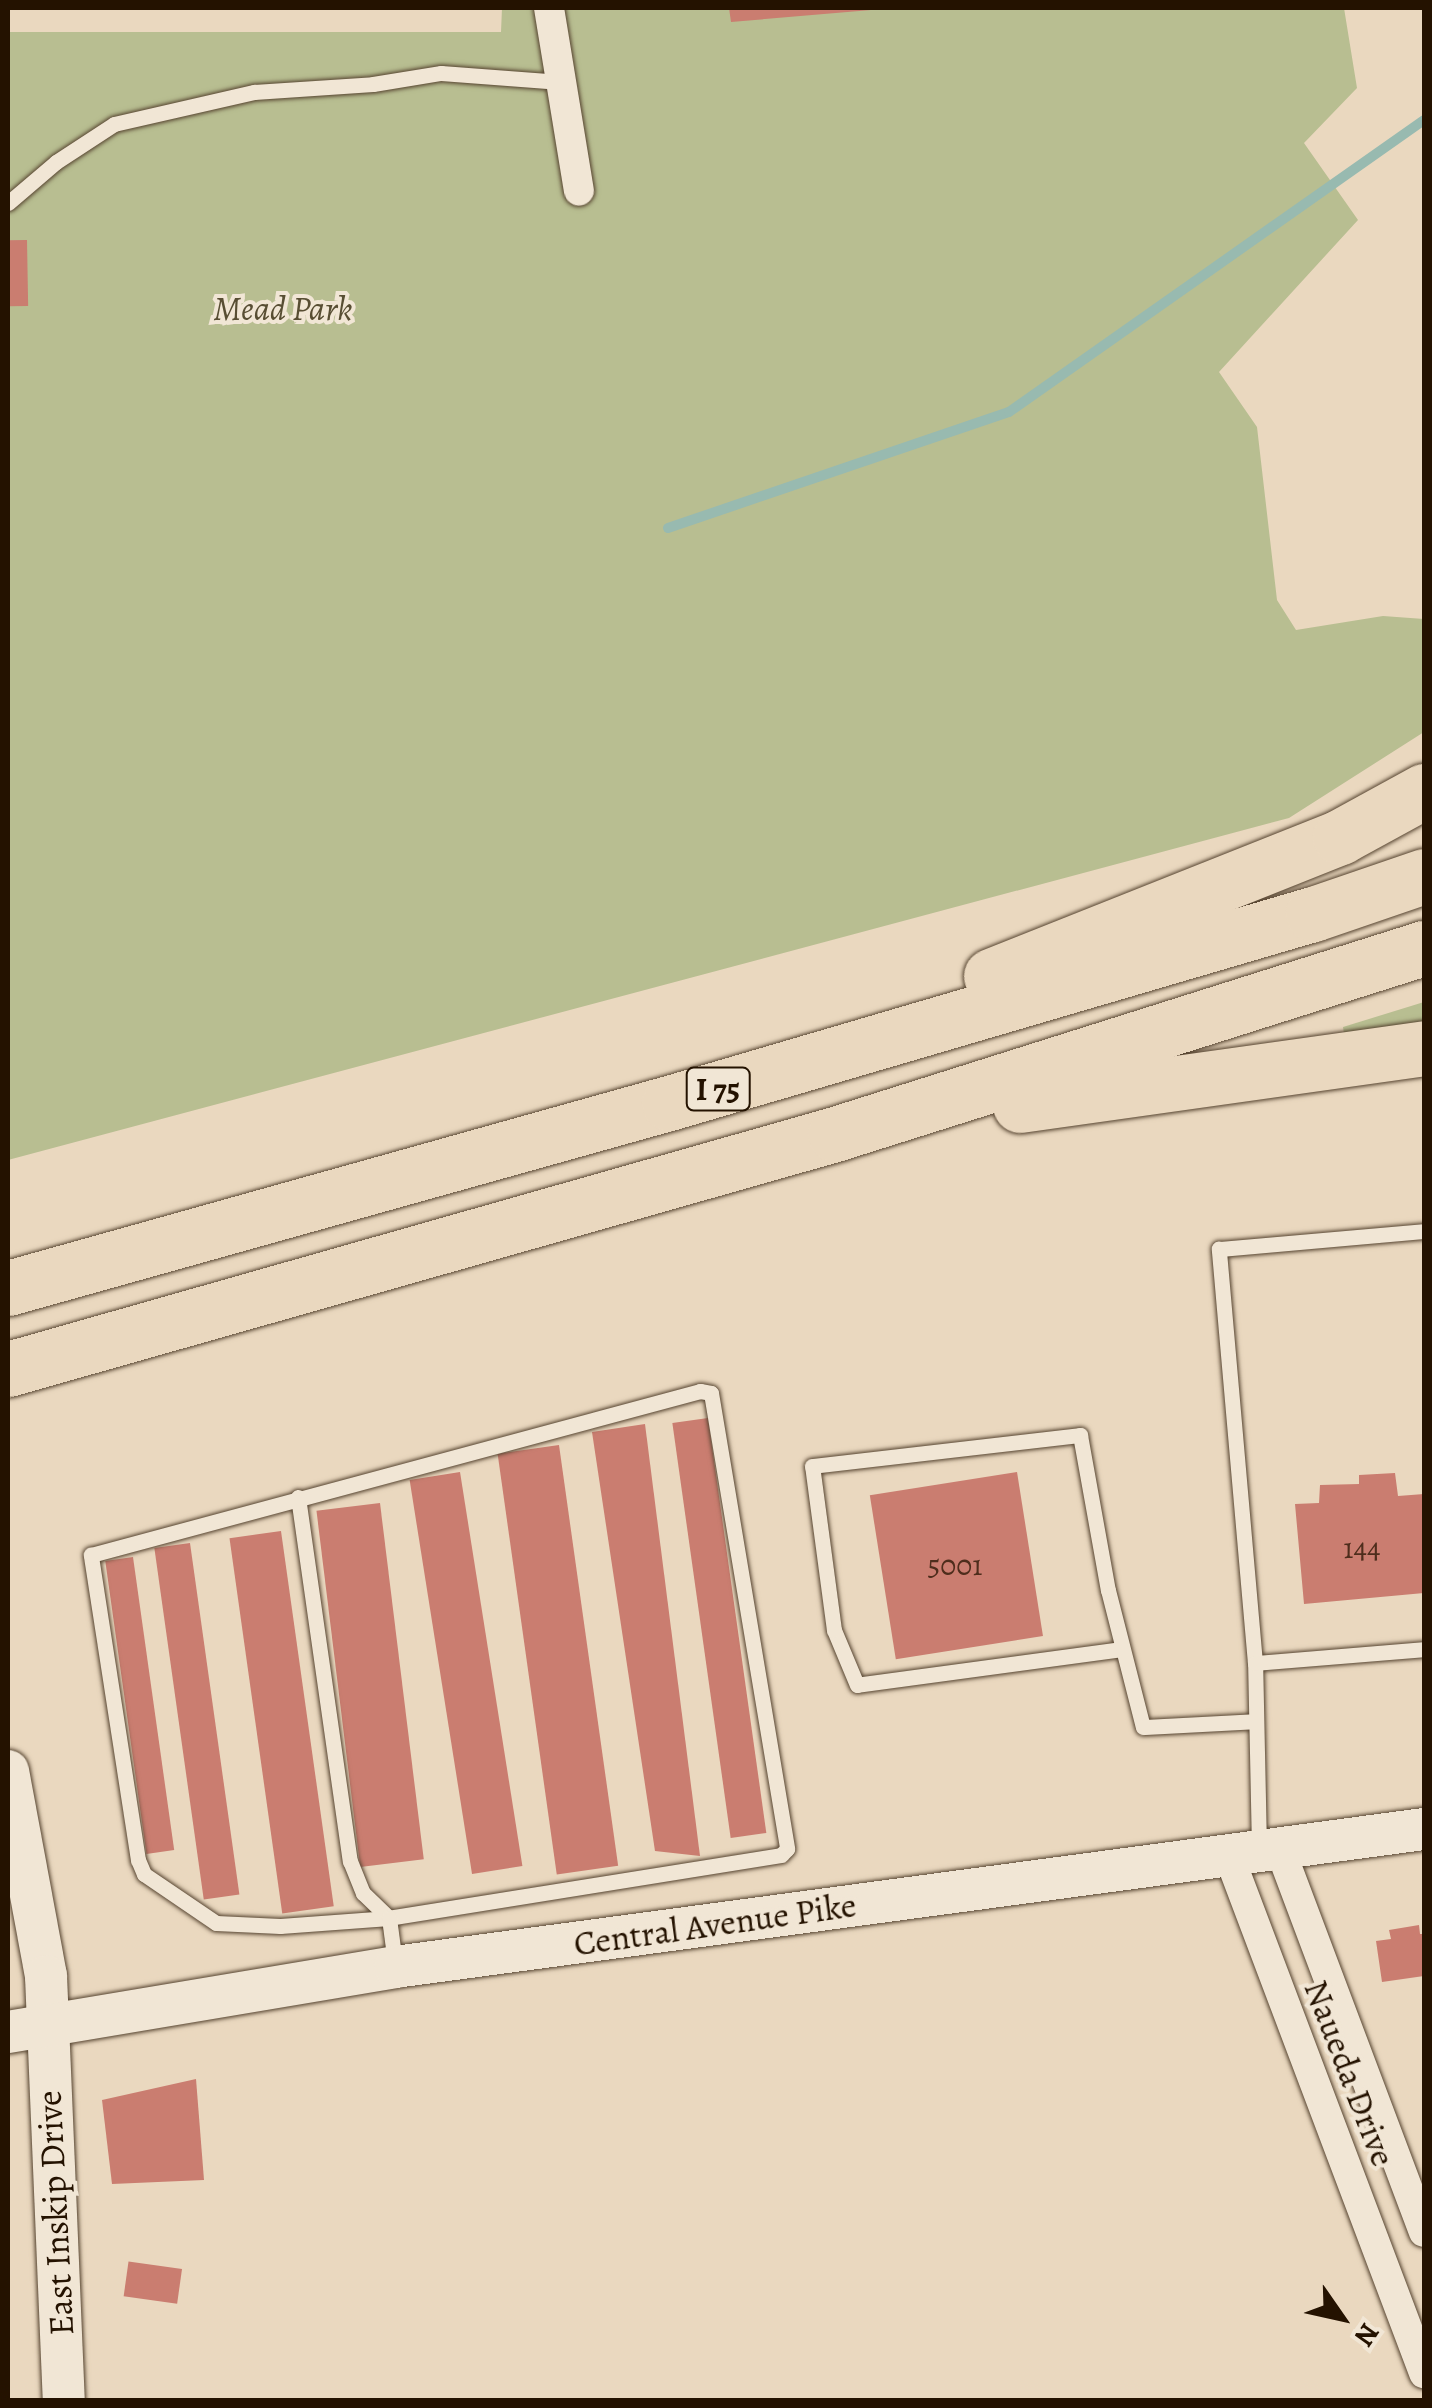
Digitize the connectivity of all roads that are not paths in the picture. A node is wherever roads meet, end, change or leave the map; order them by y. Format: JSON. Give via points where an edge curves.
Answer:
{"nodes":[{"id":1,"x":549,"y":8,"type":"edge"},
{"id":2,"x":561,"y":82,"type":"junction"},
{"id":3,"x":579,"y":191,"type":"dead end"},
{"id":4,"x":8,"y":203,"type":"edge"},
{"id":5,"x":1424,"y":792,"type":"edge"},
{"id":6,"x":1424,"y":876,"type":"edge"},
{"id":7,"x":1424,"y":948,"type":"edge"},
{"id":8,"x":1424,"y":1048,"type":"edge"},
{"id":9,"x":669,"y":1103,"type":"junction"},
{"id":10,"x":835,"y":1134,"type":"junction"},
{"id":11,"x":1424,"y":1231,"type":"edge"},
{"id":12,"x":8,"y":1288,"type":"edge"},
{"id":13,"x":8,"y":1369,"type":"edge"},
{"id":14,"x":298,"y":1497,"type":"junction"},
{"id":15,"x":1424,"y":1648,"type":"edge"},
{"id":16,"x":1122,"y":1649,"type":"junction"},
{"id":17,"x":1254,"y":1663,"type":"junction"},
{"id":18,"x":1256,"y":1721,"type":"junction"},
{"id":19,"x":11,"y":1795,"type":"edge"},
{"id":20,"x":1424,"y":1829,"type":"edge"},
{"id":21,"x":1256,"y":1852,"type":"junction"},
{"id":22,"x":389,"y":1918,"type":"junction"},
{"id":23,"x":395,"y":1966,"type":"junction"},
{"id":24,"x":27,"y":2029,"type":"edge"},
{"id":25,"x":1424,"y":2232,"type":"edge"},
{"id":26,"x":1424,"y":2373,"type":"edge"},
{"id":27,"x":64,"y":2400,"type":"edge"}],
"edges":[{"from":1,"to":2,"type":"street"},
{"from":2,"to":3,"type":"street"},
{"from":2,"to":4,"type":"lane","via":[[441,73],[254,92],[114,124]]},
{"from":5,"to":9,"type":"highway","via":[[1340,837]]},
{"from":6,"to":9,"type":"highway","number":"I 75"},
{"from":7,"to":10,"type":"highway","number":"I 75"},
{"from":8,"to":10,"type":"highway"},
{"from":9,"to":12,"type":"highway","number":"I 75"},
{"from":10,"to":13,"type":"highway","number":"I 75"},
{"from":11,"to":17,"type":"lane","via":[[1219,1249]]},
{"from":14,"to":22,"type":"lane","via":[[350,1862],[363,1893]]},
{"from":14,"to":22,"type":"lane","via":[[94,1550],[89,1560],[138,1860],[144,1874],[216,1924]]},
{"from":14,"to":22,"type":"lane","via":[[700,1391],[713,1399],[788,1849],[781,1856]]},
{"from":15,"to":17,"type":"lane"},
{"from":16,"to":16,"type":"lane","via":[[1080,1435],[812,1466],[834,1630],[857,1685]]},
{"from":16,"to":18,"type":"lane","via":[[1142,1727]]},
{"from":17,"to":18,"type":"lane"},
{"from":18,"to":21,"type":"lane"},
{"from":19,"to":24,"type":"main road","name":"East Inskip Drive","via":[[46,1976]]},
{"from":20,"to":21,"type":"main road","name":"Central Avenue Pike"},
{"from":21,"to":23,"type":"main road","name":"Central Avenue Pike"},
{"from":21,"to":25,"type":"street","name":"Naueda Drive"},
{"from":21,"to":26,"type":"street","name":"Naueda Drive"},
{"from":22,"to":23,"type":"lane"},
{"from":23,"to":24,"type":"main road","name":"Central Avenue Pike"},
{"from":24,"to":27,"type":"main road","name":"East Inskip Drive"}]}
